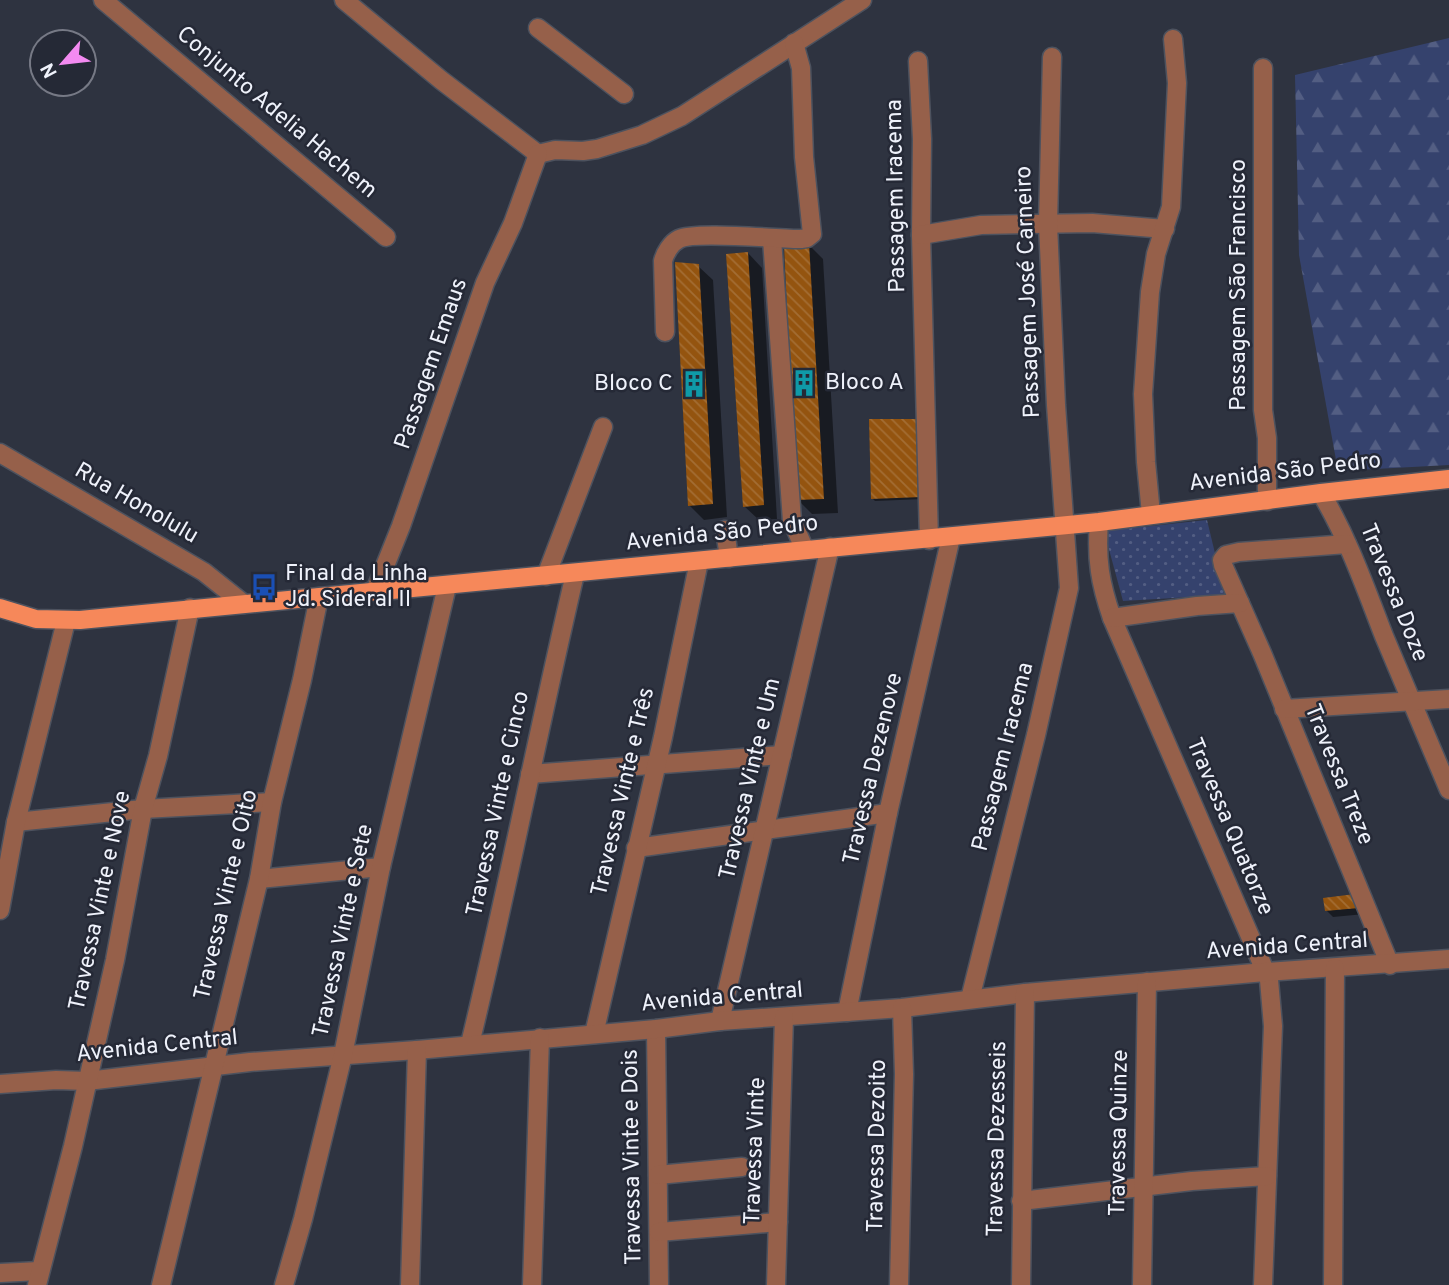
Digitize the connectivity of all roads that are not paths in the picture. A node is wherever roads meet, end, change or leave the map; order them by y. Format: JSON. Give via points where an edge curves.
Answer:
{"nodes":[{"id":1,"x":103,"y":0,"type":"edge"},
{"id":2,"x":344,"y":0,"type":"edge"},
{"id":3,"x":862,"y":0,"type":"edge"},
{"id":4,"x":538,"y":29,"type":"dead end"},
{"id":5,"x":1173,"y":39,"type":"dead end"},
{"id":6,"x":794,"y":43,"type":"junction"},
{"id":7,"x":1052,"y":57,"type":"dead end"},
{"id":8,"x":918,"y":61,"type":"dead end"},
{"id":9,"x":1263,"y":68,"type":"dead end"},
{"id":10,"x":624,"y":94,"type":"dead end"},
{"id":11,"x":538,"y":154,"type":"junction"},
{"id":12,"x":1048,"y":224,"type":"junction"},
{"id":13,"x":1166,"y":229,"type":"junction"},
{"id":14,"x":921,"y":235,"type":"junction"},
{"id":15,"x":386,"y":237,"type":"dead end"},
{"id":16,"x":772,"y":239,"type":"junction"},
{"id":17,"x":665,"y":332,"type":"dead end"},
{"id":18,"x":603,"y":427,"type":"dead end"},
{"id":19,"x":0,"y":453,"type":"edge"},
{"id":20,"x":1449,"y":480,"type":"edge"},
{"id":21,"x":1321,"y":493,"type":"junction"},
{"id":22,"x":1267,"y":501,"type":"junction"},
{"id":23,"x":1151,"y":514,"type":"junction"},
{"id":24,"x":1099,"y":522,"type":"junction"},
{"id":25,"x":1065,"y":524,"type":"junction"},
{"id":26,"x":725,"y":530,"type":"dead end"},
{"id":27,"x":951,"y":537,"type":"junction"},
{"id":28,"x":929,"y":540,"type":"junction"},
{"id":29,"x":1347,"y":544,"type":"junction"},
{"id":30,"x":830,"y":547,"type":"junction"},
{"id":31,"x":804,"y":550,"type":"junction"},
{"id":32,"x":729,"y":558,"type":"junction"},
{"id":33,"x":699,"y":561,"type":"junction"},
{"id":34,"x":575,"y":574,"type":"junction"},
{"id":35,"x":546,"y":576,"type":"junction"},
{"id":36,"x":447,"y":586,"type":"junction"},
{"id":37,"x":1101,"y":586,"type":"junction"},
{"id":38,"x":1069,"y":588,"type":"junction"},
{"id":39,"x":375,"y":591,"type":"junction"},
{"id":40,"x":319,"y":597,"type":"junction"},
{"id":41,"x":1240,"y":603,"type":"junction"},
{"id":42,"x":244,"y":604,"type":"junction"},
{"id":43,"x":0,"y":608,"type":"edge"},
{"id":44,"x":190,"y":608,"type":"junction"},
{"id":45,"x":1112,"y":618,"type":"junction"},
{"id":46,"x":66,"y":621,"type":"junction"},
{"id":47,"x":1449,"y":699,"type":"edge"},
{"id":48,"x":1411,"y":702,"type":"junction"},
{"id":49,"x":1284,"y":709,"type":"junction"},
{"id":50,"x":782,"y":755,"type":"junction"},
{"id":51,"x":655,"y":764,"type":"junction"},
{"id":52,"x":530,"y":774,"type":"junction"},
{"id":53,"x":1447,"y":779,"type":"edge"},
{"id":54,"x":272,"y":802,"type":"junction"},
{"id":55,"x":144,"y":809,"type":"junction"},
{"id":56,"x":888,"y":813,"type":"junction"},
{"id":57,"x":16,"y":822,"type":"junction"},
{"id":58,"x":764,"y":830,"type":"junction"},
{"id":59,"x":636,"y":848,"type":"junction"},
{"id":60,"x":381,"y":867,"type":"junction"},
{"id":61,"x":259,"y":879,"type":"junction"},
{"id":62,"x":0,"y":910,"type":"edge"},
{"id":63,"x":1449,"y":959,"type":"edge"},
{"id":64,"x":1390,"y":965,"type":"junction"},
{"id":65,"x":1335,"y":968,"type":"junction"},
{"id":66,"x":1265,"y":972,"type":"junction"},
{"id":67,"x":1147,"y":982,"type":"junction"},
{"id":68,"x":1025,"y":993,"type":"junction"},
{"id":69,"x":970,"y":999,"type":"junction"},
{"id":70,"x":902,"y":1008,"type":"junction"},
{"id":71,"x":847,"y":1012,"type":"junction"},
{"id":72,"x":784,"y":1017,"type":"junction"},
{"id":73,"x":720,"y":1021,"type":"junction"},
{"id":74,"x":656,"y":1029,"type":"junction"},
{"id":75,"x":594,"y":1034,"type":"junction"},
{"id":76,"x":540,"y":1038,"type":"junction"},
{"id":77,"x":470,"y":1044,"type":"junction"},
{"id":78,"x":417,"y":1050,"type":"junction"},
{"id":79,"x":343,"y":1055,"type":"junction"},
{"id":80,"x":212,"y":1068,"type":"junction"},
{"id":81,"x":87,"y":1081,"type":"junction"},
{"id":82,"x":0,"y":1084,"type":"edge"},
{"id":83,"x":742,"y":1167,"type":"dead end"},
{"id":84,"x":658,"y":1175,"type":"junction"},
{"id":85,"x":1267,"y":1176,"type":"junction"},
{"id":86,"x":1144,"y":1187,"type":"junction"},
{"id":87,"x":1021,"y":1201,"type":"junction"},
{"id":88,"x":778,"y":1222,"type":"junction"},
{"id":89,"x":659,"y":1231,"type":"junction"},
{"id":90,"x":0,"y":1273,"type":"edge"},
{"id":91,"x":38,"y":1278,"type":"edge"},
{"id":92,"x":161,"y":1285,"type":"edge"},
{"id":93,"x":284,"y":1285,"type":"edge"},
{"id":94,"x":410,"y":1285,"type":"edge"},
{"id":95,"x":532,"y":1285,"type":"edge"},
{"id":96,"x":659,"y":1285,"type":"edge"},
{"id":97,"x":776,"y":1285,"type":"edge"},
{"id":98,"x":900,"y":1285,"type":"edge"},
{"id":99,"x":1021,"y":1285,"type":"edge"},
{"id":100,"x":1142,"y":1285,"type":"edge"},
{"id":101,"x":1263,"y":1285,"type":"edge"},
{"id":102,"x":1333,"y":1285,"type":"edge"}],
"edges":[{"from":1,"to":15,"type":"street","name":"Conjunto Adelia Hachem"},
{"from":2,"to":11,"type":"street"},
{"from":3,"to":6,"type":"street"},
{"from":4,"to":10,"type":"street"},
{"from":5,"to":13,"type":"street","via":[[1177,83],[1173,188]]},
{"from":6,"to":11,"type":"street","via":[[700,106],[642,135],[597,149]]},
{"from":6,"to":16,"type":"street","via":[[801,68],[804,157],[813,230],[807,238]]},
{"from":7,"to":12,"type":"street","name":"Passagem José Carneiro"},
{"from":8,"to":14,"type":"street","name":"Passagem Iracema"},
{"from":9,"to":22,"type":"street","name":"Passagem São Francisco"},
{"from":11,"to":39,"type":"street","name":"Passagem Emaus","via":[[485,283]]},
{"from":12,"to":13,"type":"street"},
{"from":12,"to":14,"type":"street","via":[[981,225]]},
{"from":12,"to":25,"type":"street","name":"Passagem José Carneiro"},
{"from":13,"to":23,"type":"street","via":[[1153,272],[1146,335],[1144,427]]},
{"from":14,"to":28,"type":"street","name":"Passagem Iracema"},
{"from":16,"to":17,"type":"street","via":[[691,236],[676,241],[663,261]]},
{"from":16,"to":31,"type":"street","via":[[792,521]]},
{"from":18,"to":35,"type":"street"},
{"from":19,"to":42,"type":"street","name":"Rua Honolulu","via":[[204,572]]},
{"from":20,"to":21,"type":"main road","name":"Avenida São Pedro"},
{"from":21,"to":22,"type":"main road","name":"Avenida São Pedro"},
{"from":21,"to":29,"type":"street","name":"Travessa Doze"},
{"from":22,"to":23,"type":"main road","name":"Avenida São Pedro"},
{"from":23,"to":24,"type":"main road","name":"Avenida São Pedro"},
{"from":24,"to":25,"type":"main road","name":"Avenida São Pedro"},
{"from":24,"to":37,"type":"street","name":"Travessa Quatorze"},
{"from":25,"to":27,"type":"main road","name":"Avenida São Pedro"},
{"from":25,"to":38,"type":"street","name":"Passagem Iracema"},
{"from":26,"to":32,"type":"street"},
{"from":27,"to":28,"type":"main road","name":"Avenida São Pedro"},
{"from":27,"to":56,"type":"street","name":"Travessa Dezenove"},
{"from":28,"to":30,"type":"main road","name":"Avenida São Pedro"},
{"from":29,"to":41,"type":"street","name":"Travessa Treze","via":[[1226,555],[1223,565]]},
{"from":29,"to":48,"type":"street","name":"Travessa Doze"},
{"from":30,"to":31,"type":"main road","name":"Avenida São Pedro"},
{"from":30,"to":50,"type":"street","name":"Travessa Vinte e Um"},
{"from":31,"to":32,"type":"main road","name":"Avenida São Pedro"},
{"from":32,"to":33,"type":"main road","name":"Avenida São Pedro"},
{"from":33,"to":34,"type":"main road","name":"Avenida São Pedro"},
{"from":33,"to":51,"type":"street","name":"Travessa Vinte e Três"},
{"from":34,"to":35,"type":"main road","name":"Avenida São Pedro"},
{"from":34,"to":52,"type":"street","name":"Travessa Vinte e Cinco"},
{"from":35,"to":36,"type":"main road","name":"Avenida São Pedro"},
{"from":36,"to":39,"type":"main road","name":"Avenida São Pedro"},
{"from":36,"to":60,"type":"street","name":"Travessa Vinte e Sete"},
{"from":37,"to":38,"type":"street"},
{"from":37,"to":45,"type":"street","name":"Travessa Quatorze"},
{"from":38,"to":69,"type":"street","name":"Passagem Iracema"},
{"from":39,"to":40,"type":"main road","name":"Avenida São Pedro"},
{"from":40,"to":42,"type":"main road","name":"Avenida São Pedro"},
{"from":40,"to":54,"type":"street","name":"Travessa Vinte e Oito"},
{"from":41,"to":45,"type":"street"},
{"from":41,"to":49,"type":"street","name":"Travessa Treze"},
{"from":42,"to":44,"type":"main road","name":"Avenida São Pedro"},
{"from":43,"to":46,"type":"main road","name":"Avenida São Pedro","via":[[36,619]]},
{"from":44,"to":46,"type":"main road","name":"Avenida São Pedro"},
{"from":44,"to":55,"type":"street","name":"Travessa Vinte e Nove"},
{"from":45,"to":66,"type":"street","name":"Travessa Quatorze"},
{"from":46,"to":57,"type":"street"},
{"from":47,"to":48,"type":"street"},
{"from":48,"to":49,"type":"street"},
{"from":48,"to":53,"type":"street","name":"Travessa Doze"},
{"from":49,"to":64,"type":"street","name":"Travessa Treze"},
{"from":50,"to":51,"type":"street"},
{"from":50,"to":58,"type":"street","name":"Travessa Vinte e Um"},
{"from":51,"to":52,"type":"street"},
{"from":51,"to":59,"type":"street","name":"Travessa Vinte e Três"},
{"from":52,"to":77,"type":"street","name":"Travessa Vinte e Cinco"},
{"from":54,"to":55,"type":"street"},
{"from":54,"to":61,"type":"street","name":"Travessa Vinte e Oito"},
{"from":55,"to":57,"type":"street"},
{"from":55,"to":81,"type":"street","name":"Travessa Vinte e Nove"},
{"from":56,"to":58,"type":"street"},
{"from":56,"to":71,"type":"street","name":"Travessa Dezenove"},
{"from":57,"to":62,"type":"street"},
{"from":58,"to":59,"type":"street"},
{"from":58,"to":73,"type":"street","name":"Travessa Vinte e Um"},
{"from":59,"to":75,"type":"street","name":"Travessa Vinte e Três"},
{"from":60,"to":61,"type":"street"},
{"from":60,"to":79,"type":"street","name":"Travessa Vinte e Sete"},
{"from":61,"to":80,"type":"street","name":"Travessa Vinte e Oito"},
{"from":63,"to":64,"type":"street","name":"Avenida Central"},
{"from":64,"to":65,"type":"street","name":"Avenida Central"},
{"from":65,"to":66,"type":"street","name":"Avenida Central"},
{"from":65,"to":102,"type":"street"},
{"from":66,"to":67,"type":"street","name":"Avenida Central"},
{"from":66,"to":85,"type":"street","name":"Travessa Quatorze","via":[[1273,1026]]},
{"from":67,"to":68,"type":"street","name":"Avenida Central"},
{"from":67,"to":86,"type":"street","name":"Travessa Quinze"},
{"from":68,"to":69,"type":"street","name":"Avenida Central"},
{"from":68,"to":87,"type":"street","name":"Travessa Dezesseis"},
{"from":69,"to":70,"type":"street","name":"Avenida Central"},
{"from":70,"to":71,"type":"street","name":"Avenida Central"},
{"from":70,"to":98,"type":"street","name":"Travessa Dezoito"},
{"from":71,"to":72,"type":"street","name":"Avenida Central"},
{"from":72,"to":73,"type":"street","name":"Avenida Central"},
{"from":72,"to":88,"type":"street","name":"Travessa Vinte"},
{"from":73,"to":74,"type":"street","name":"Avenida Central"},
{"from":74,"to":75,"type":"street","name":"Avenida Central"},
{"from":74,"to":84,"type":"street","name":"Travessa Vinte e Dois"},
{"from":75,"to":76,"type":"street","name":"Avenida Central"},
{"from":76,"to":77,"type":"street","name":"Avenida Central"},
{"from":76,"to":95,"type":"street"},
{"from":77,"to":78,"type":"street","name":"Avenida Central"},
{"from":78,"to":79,"type":"street","name":"Avenida Central"},
{"from":78,"to":94,"type":"street"},
{"from":79,"to":80,"type":"street","name":"Avenida Central"},
{"from":79,"to":93,"type":"street","name":"Travessa Vinte e Sete"},
{"from":80,"to":81,"type":"street","name":"Avenida Central"},
{"from":80,"to":92,"type":"street","name":"Travessa Vinte e Oito"},
{"from":81,"to":82,"type":"street","name":"Avenida Central"},
{"from":81,"to":91,"type":"street","name":"Travessa Vinte e Nove"},
{"from":83,"to":84,"type":"street"},
{"from":84,"to":89,"type":"street","name":"Travessa Vinte e Dois"},
{"from":85,"to":86,"type":"street"},
{"from":85,"to":101,"type":"street","name":"Travessa Quatorze"},
{"from":86,"to":87,"type":"street"},
{"from":86,"to":100,"type":"street","name":"Travessa Quinze"},
{"from":87,"to":99,"type":"street","name":"Travessa Dezesseis"},
{"from":88,"to":89,"type":"street"},
{"from":88,"to":97,"type":"street","name":"Travessa Vinte"},
{"from":89,"to":96,"type":"street","name":"Travessa Vinte e Dois"},
{"from":90,"to":91,"type":"street"}]}
